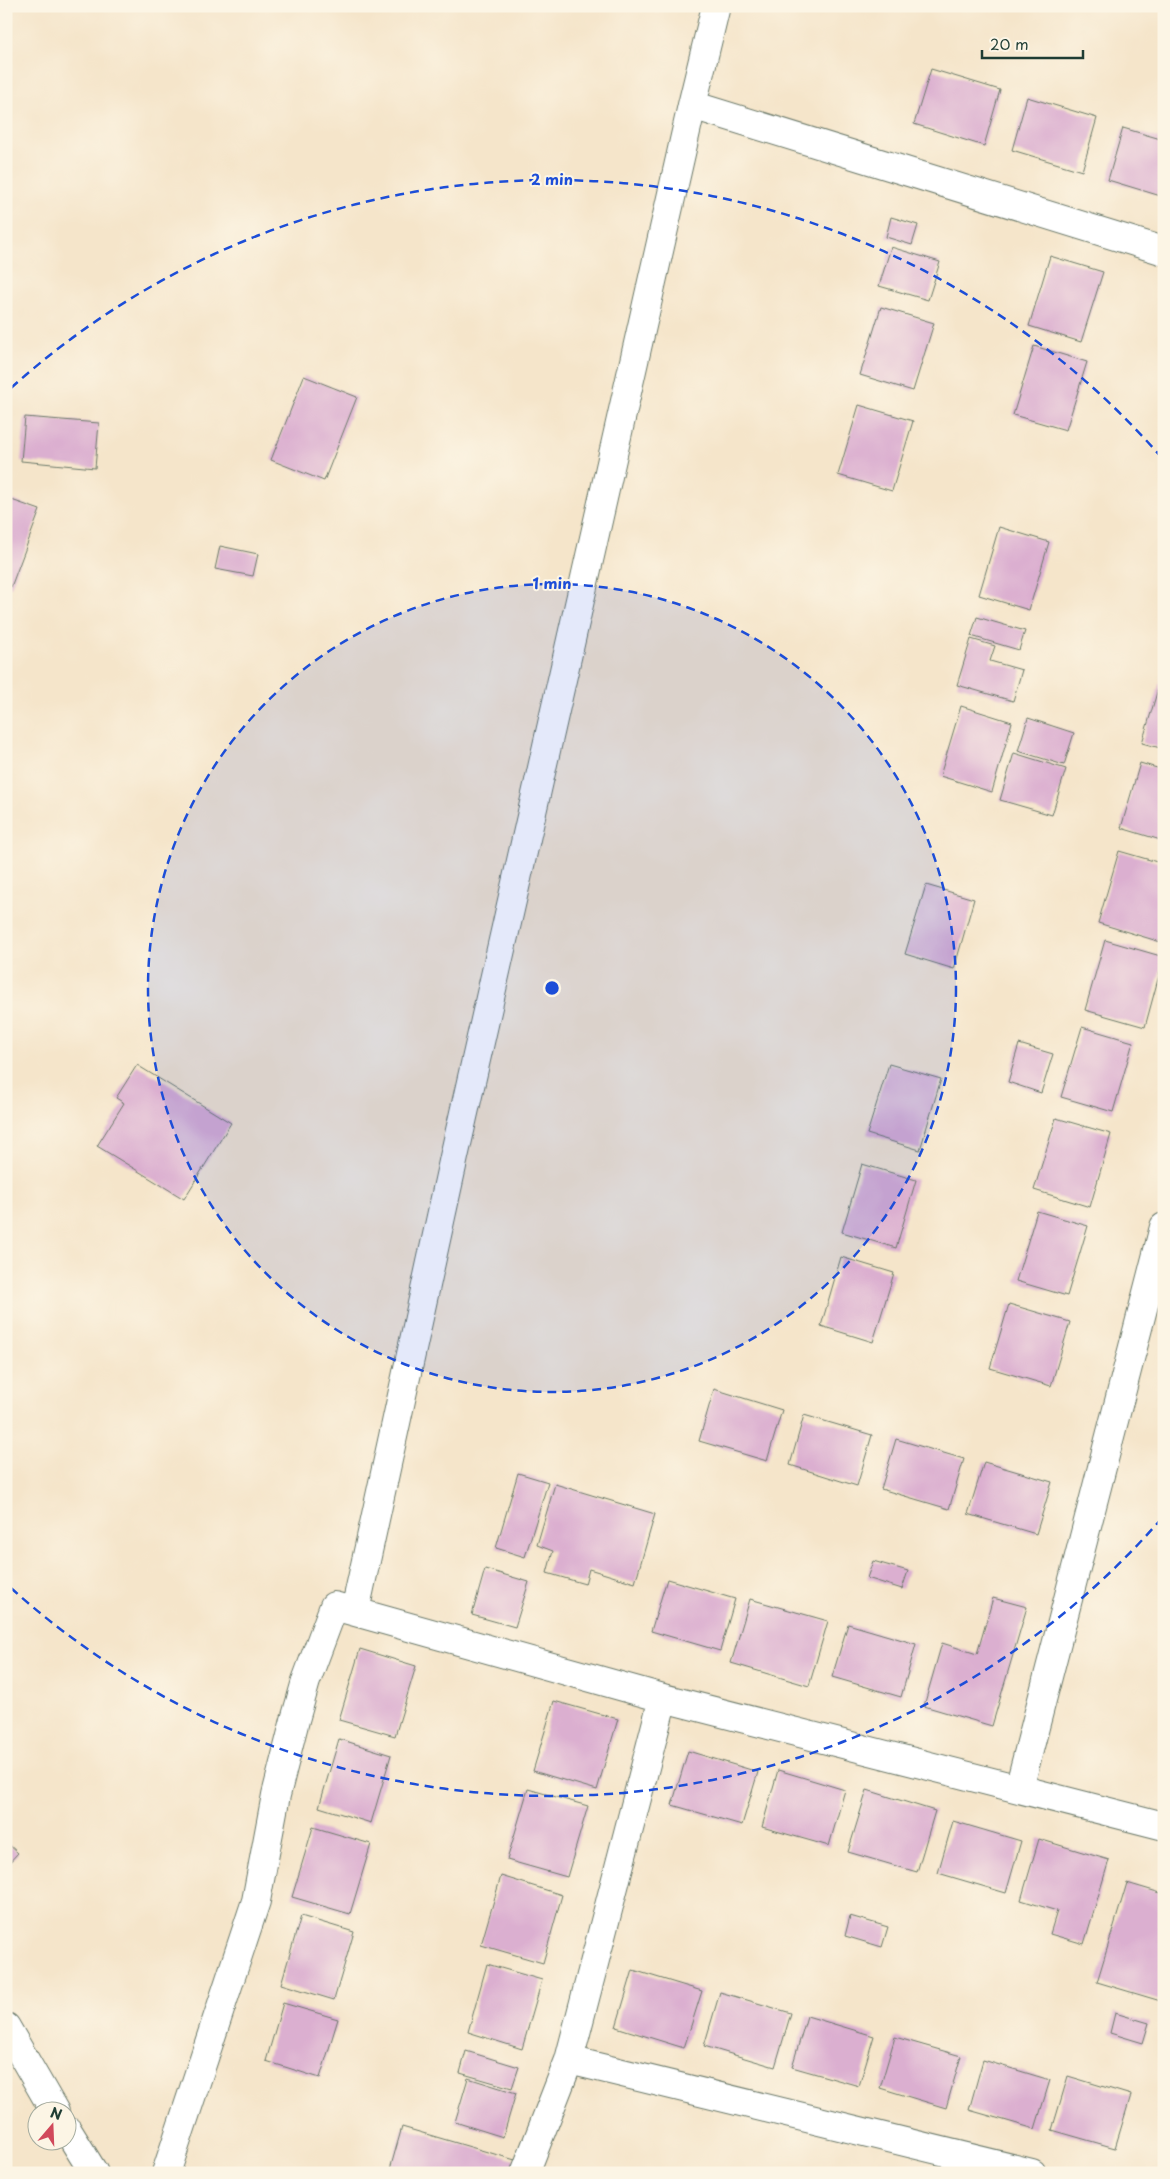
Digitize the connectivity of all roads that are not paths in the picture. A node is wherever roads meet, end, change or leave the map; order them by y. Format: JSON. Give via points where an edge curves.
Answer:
{"nodes":[{"id":1,"x":716,"y":6,"type":"edge"},
{"id":2,"x":692,"y":105,"type":"junction"},
{"id":3,"x":1164,"y":251,"type":"edge"},
{"id":4,"x":1164,"y":1227,"type":"edge"},
{"id":5,"x":355,"y":1611,"type":"junction"},
{"id":6,"x":663,"y":1698,"type":"junction"},
{"id":7,"x":1019,"y":1789,"type":"junction"},
{"id":8,"x":1164,"y":1826,"type":"edge"},
{"id":9,"x":6,"y":2027,"type":"edge"},
{"id":10,"x":569,"y":2060,"type":"junction"},
{"id":11,"x":49,"y":2102,"type":"edge"},
{"id":12,"x":78,"y":2147,"type":"edge"},
{"id":13,"x":94,"y":2173,"type":"edge"},
{"id":14,"x":166,"y":2173,"type":"edge"},
{"id":15,"x":525,"y":2173,"type":"edge"},
{"id":16,"x":1032,"y":2173,"type":"edge"}],
"edges":[{"from":1,"to":2,"type":"street"},
{"from":2,"to":3,"type":"street"},
{"from":2,"to":5,"type":"street","via":[[456,1148]]},
{"from":4,"to":7,"type":"street"},
{"from":5,"to":6,"type":"street"},
{"from":5,"to":14,"type":"street","via":[[334,1606],[306,1681],[276,1794],[256,1901]]},
{"from":6,"to":7,"type":"street"},
{"from":6,"to":10,"type":"street"},
{"from":7,"to":8,"type":"street"},
{"from":9,"to":11,"type":"street"},
{"from":10,"to":15,"type":"street"},
{"from":10,"to":16,"type":"street"},
{"from":12,"to":13,"type":"street"}]}
